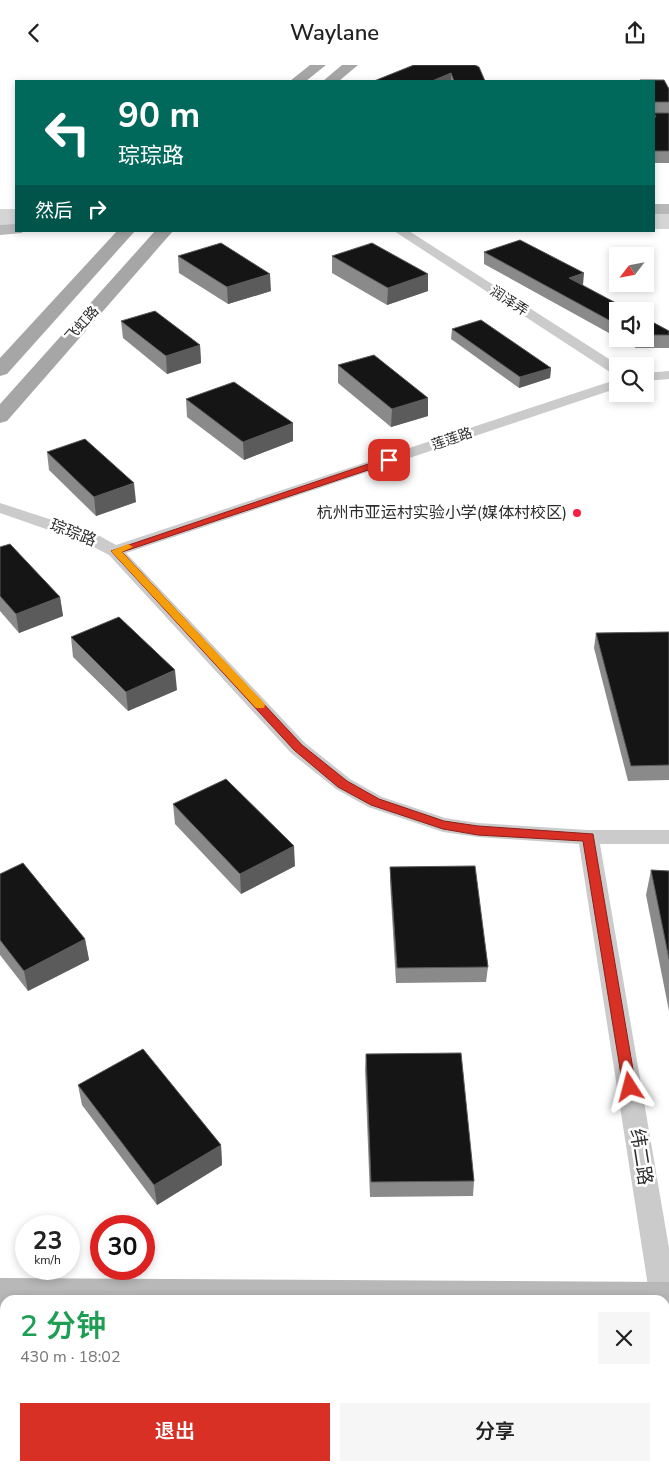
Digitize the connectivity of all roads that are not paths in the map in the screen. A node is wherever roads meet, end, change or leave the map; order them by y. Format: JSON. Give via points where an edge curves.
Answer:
{"nodes":[{"id":1,"x":319,"y":65,"type":"edge"},
{"id":2,"x":351,"y":65,"type":"edge"},
{"id":3,"x":299,"y":80,"type":"edge"},
{"id":4,"x":331,"y":80,"type":"edge"},
{"id":5,"x":655,"y":209,"type":"edge"},
{"id":6,"x":669,"y":209,"type":"edge"},
{"id":7,"x":655,"y":224,"type":"edge"},
{"id":8,"x":669,"y":224,"type":"edge"},
{"id":9,"x":15,"y":229,"type":"edge"},
{"id":10,"x":0,"y":230,"type":"edge"},
{"id":11,"x":126,"y":232,"type":"edge"},
{"id":12,"x":164,"y":232,"type":"edge"},
{"id":13,"x":402,"y":232,"type":"edge"},
{"id":14,"x":609,"y":365,"type":"edge"},
{"id":15,"x":0,"y":370,"type":"edge"},
{"id":16,"x":669,"y":375,"type":"edge"},
{"id":17,"x":654,"y":376,"type":"edge"},
{"id":18,"x":609,"y":386,"type":"edge"},
{"id":19,"x":0,"y":417,"type":"edge"},
{"id":20,"x":0,"y":507,"type":"edge"},
{"id":21,"x":115,"y":551,"type":"junction"},
{"id":22,"x":588,"y":837,"type":"junction"},
{"id":23,"x":669,"y":837,"type":"edge"},
{"id":24,"x":664,"y":1295,"type":"edge"}],
"edges":[{"from":1,"to":3,"type":"main road"},
{"from":2,"to":4,"type":"main road"},
{"from":5,"to":6,"type":"main road"},
{"from":7,"to":8,"type":"main road"},
{"from":9,"to":10,"type":"main road"},
{"from":11,"to":15,"type":"main road","name":"飞虹路"},
{"from":12,"to":19,"type":"main road","name":"飞虹路"},
{"from":13,"to":14,"type":"street","name":"润泽弄"},
{"from":16,"to":17,"type":"street"},
{"from":18,"to":21,"type":"street","name":"莲莲路"},
{"from":20,"to":21,"type":"street","name":"琮琮路","via":[[92,539]]},
{"from":21,"to":22,"type":"street","name":"琮琮路","via":[[298,748],[342,784],[375,802],[443,825]]},
{"from":22,"to":23,"type":"street","name":"琮琮路"},
{"from":22,"to":24,"type":"street","name":"纬二路"}]}
